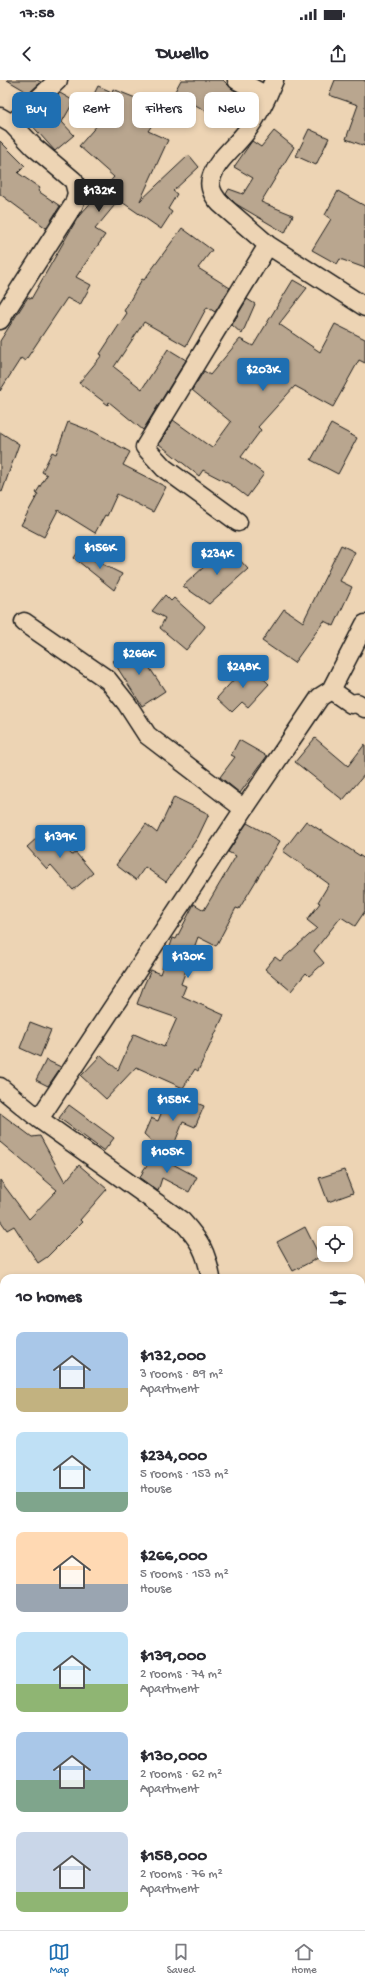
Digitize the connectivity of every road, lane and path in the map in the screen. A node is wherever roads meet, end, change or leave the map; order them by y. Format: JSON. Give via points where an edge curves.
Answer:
{"nodes":[{"id":1,"x":58,"y":80,"type":"edge"},
{"id":2,"x":237,"y":80,"type":"edge"},
{"id":3,"x":270,"y":88,"type":"edge"},
{"id":4,"x":6,"y":120,"type":"edge"},
{"id":5,"x":268,"y":245,"type":"junction"},
{"id":6,"x":365,"y":307,"type":"edge"},
{"id":7,"x":0,"y":320,"type":"edge"},
{"id":8,"x":238,"y":522,"type":"dead end"},
{"id":9,"x":24,"y":622,"type":"dead end"},
{"id":10,"x":365,"y":624,"type":"edge"},
{"id":11,"x":331,"y":690,"type":"junction"},
{"id":12,"x":365,"y":708,"type":"edge"},
{"id":13,"x":244,"y":809,"type":"junction"},
{"id":14,"x":0,"y":1087,"type":"edge"},
{"id":15,"x":39,"y":1119,"type":"junction"},
{"id":16,"x":210,"y":1274,"type":"edge"}],
"edges":[{"from":1,"to":4,"type":"street"},
{"from":2,"to":3,"type":"street"},
{"from":3,"to":5,"type":"street","via":[[246,132],[216,167],[211,180],[216,200]]},
{"from":4,"to":7,"type":"street","via":[[74,181],[77,193],[74,204]]},
{"from":5,"to":6,"type":"street"},
{"from":5,"to":8,"type":"street","via":[[144,447],[164,468]]},
{"from":9,"to":13,"type":"street","via":[[108,680],[146,735]]},
{"from":10,"to":11,"type":"street"},
{"from":11,"to":12,"type":"street","via":[[351,704],[357,703]]},
{"from":11,"to":13,"type":"street","via":[[320,697]]},
{"from":13,"to":15,"type":"street"},
{"from":14,"to":15,"type":"street"},
{"from":15,"to":16,"type":"street","via":[[182,1221],[198,1238],[206,1255]]}]}
